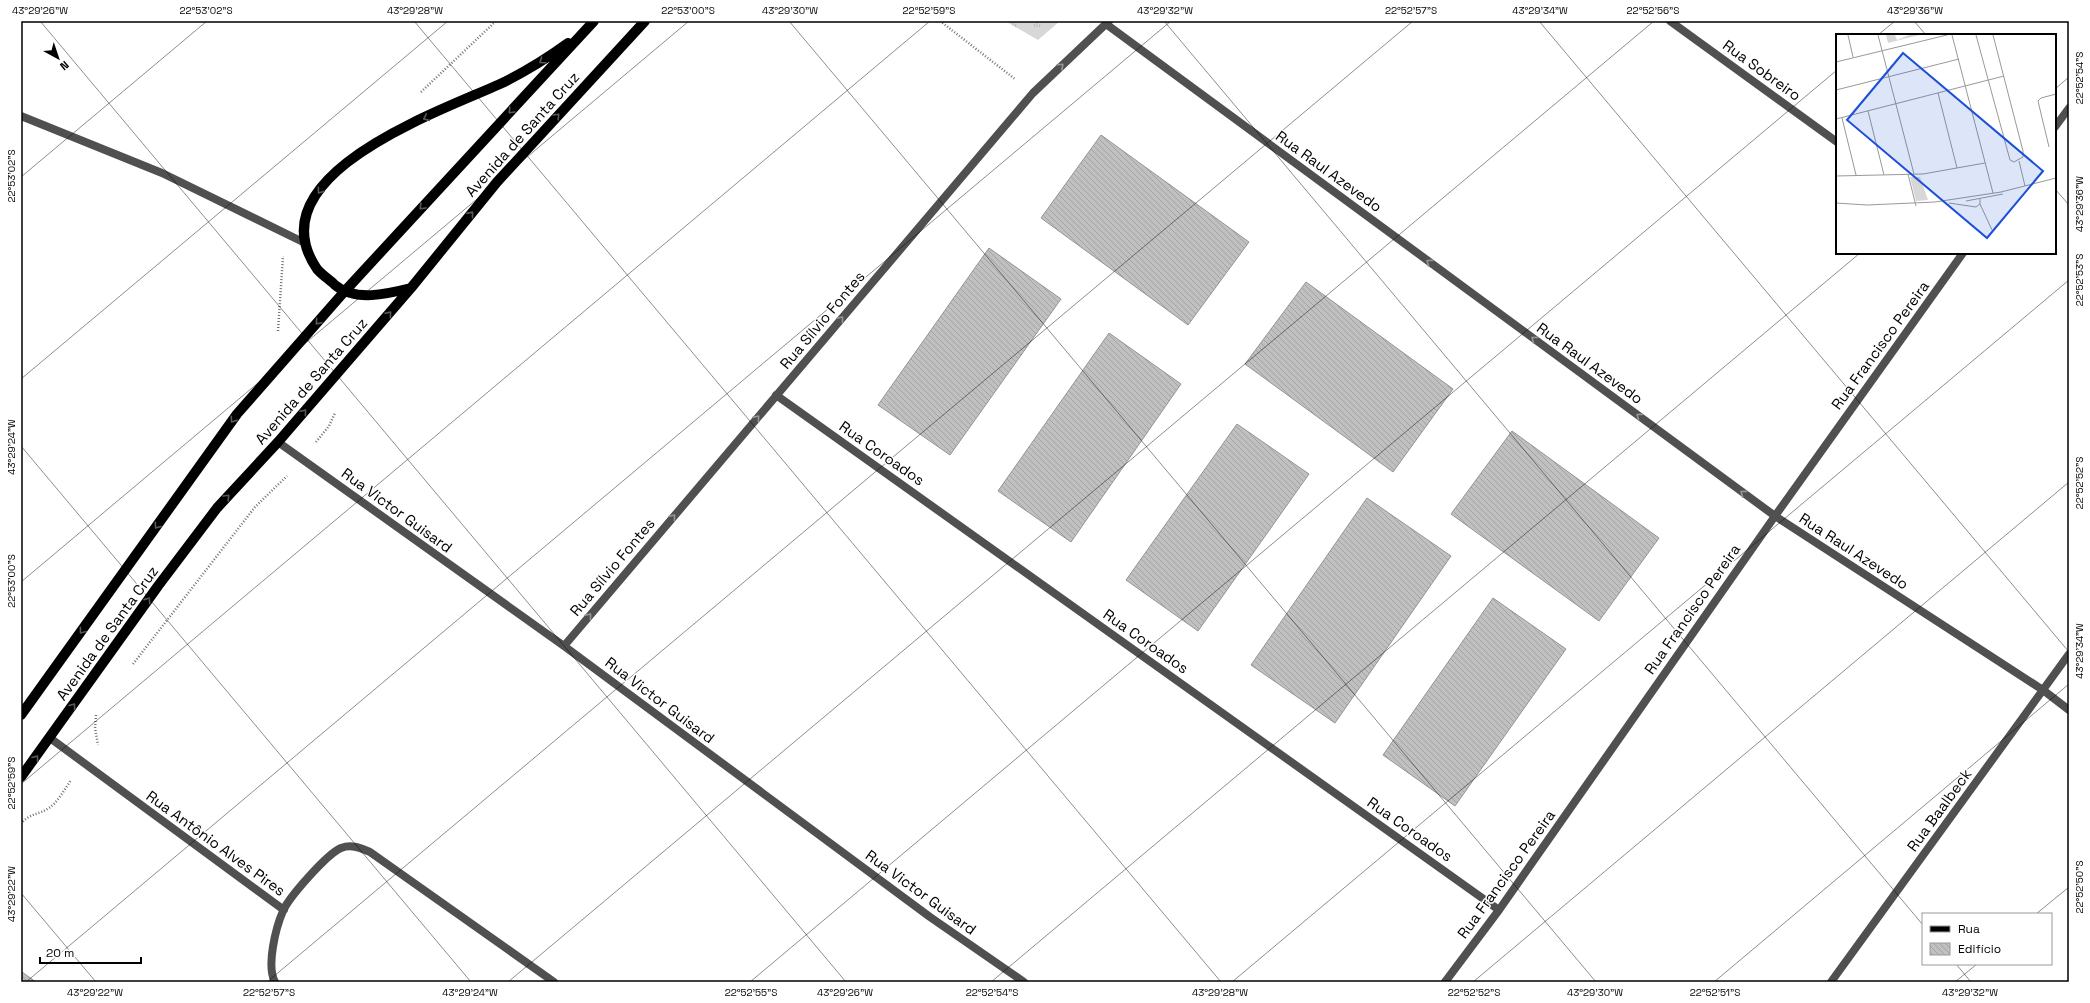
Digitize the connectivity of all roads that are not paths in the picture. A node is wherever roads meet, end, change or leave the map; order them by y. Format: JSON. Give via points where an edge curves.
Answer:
{"nodes":[{"id":1,"x":594,"y":21,"type":"edge"},
{"id":2,"x":645,"y":21,"type":"edge"},
{"id":3,"x":1670,"y":21,"type":"edge"},
{"id":4,"x":1108,"y":22,"type":"edge"},
{"id":5,"x":586,"y":30,"type":"junction"},
{"id":6,"x":2069,"y":108,"type":"edge"},
{"id":7,"x":21,"y":116,"type":"edge"},
{"id":8,"x":2056,"y":126,"type":"edge"},
{"id":9,"x":1836,"y":141,"type":"edge"},
{"id":10,"x":305,"y":243,"type":"junction"},
{"id":11,"x":1962,"y":254,"type":"edge"},
{"id":12,"x":411,"y":288,"type":"junction"},
{"id":13,"x":344,"y":292,"type":"junction"},
{"id":14,"x":776,"y":395,"type":"junction"},
{"id":15,"x":278,"y":442,"type":"junction"},
{"id":16,"x":1775,"y":516,"type":"junction"},
{"id":17,"x":564,"y":646,"type":"junction"},
{"id":18,"x":2069,"y":654,"type":"edge"},
{"id":19,"x":2043,"y":690,"type":"junction"},
{"id":20,"x":2069,"y":710,"type":"edge"},
{"id":21,"x":21,"y":716,"type":"edge"},
{"id":22,"x":50,"y":738,"type":"junction"},
{"id":23,"x":21,"y":777,"type":"edge"},
{"id":24,"x":284,"y":910,"type":"junction"},
{"id":25,"x":1499,"y":910,"type":"junction"},
{"id":26,"x":275,"y":982,"type":"edge"},
{"id":27,"x":554,"y":982,"type":"edge"},
{"id":28,"x":1024,"y":982,"type":"edge"},
{"id":29,"x":1445,"y":982,"type":"edge"},
{"id":30,"x":1831,"y":982,"type":"edge"}],
"edges":[{"from":1,"to":5,"type":"main road","name":"Avenida de Santa Cruz"},
{"from":12,"to":2,"type":"main road","name":"Avenida de Santa Cruz","one_way":true,"via":[[497,182]]},
{"from":3,"to":9,"type":"street","name":"Rua Sobreiro"},
{"from":14,"to":4,"type":"street","name":"Rua Sílvio Fontes","one_way":true,"via":[[1033,93]]},
{"from":16,"to":4,"type":"street","name":"Rua Raul Azevedo","one_way":true},
{"from":5,"to":10,"type":"main road","one_way":true,"via":[[537,65],[389,134],[351,159],[320,189],[305,217]]},
{"from":5,"to":13,"type":"main road","name":"Avenida de Santa Cruz","one_way":true},
{"from":6,"to":8,"type":"street"},
{"from":7,"to":10,"type":"street","via":[[162,173]]},
{"from":10,"to":13,"type":"main road","via":[[318,270]]},
{"from":11,"to":16,"type":"street","name":"Rua Francisco Pereira"},
{"from":12,"to":13,"type":"main road","via":[[377,295]]},
{"from":15,"to":12,"type":"main road","name":"Avenida de Santa Cruz","one_way":true},
{"from":13,"to":21,"type":"main road","name":"Avenida de Santa Cruz","one_way":true,"via":[[237,414]]},
{"from":17,"to":14,"type":"street","name":"Rua Sílvio Fontes","one_way":true},
{"from":14,"to":25,"type":"street","name":"Rua Coroados"},
{"from":15,"to":17,"type":"street","name":"Rua Victor Guisard"},
{"from":22,"to":15,"type":"main road","name":"Avenida de Santa Cruz","one_way":true,"via":[[217,508]]},
{"from":16,"to":19,"type":"street","name":"Rua Raul Azevedo"},
{"from":16,"to":25,"type":"street","name":"Rua Francisco Pereira"},
{"from":17,"to":28,"type":"street","name":"Rua Victor Guisard","via":[[930,917]]},
{"from":18,"to":19,"type":"street","name":"Rua Baalbeck"},
{"from":19,"to":20,"type":"street","name":"Rua Raul Azevedo"},
{"from":19,"to":30,"type":"street","name":"Rua Baalbeck"},
{"from":23,"to":22,"type":"main road","name":"Avenida de Santa Cruz","one_way":true},
{"from":22,"to":24,"type":"street","name":"Rua Antônio Alves Pires"},
{"from":24,"to":26,"type":"street","via":[[273,950],[272,976]]},
{"from":24,"to":27,"type":"street","name":"Rua Antônio Alves Pires","via":[[326,857],[341,848],[354,846],[370,852]]},
{"from":25,"to":29,"type":"street","name":"Rua Francisco Pereira"}]}
